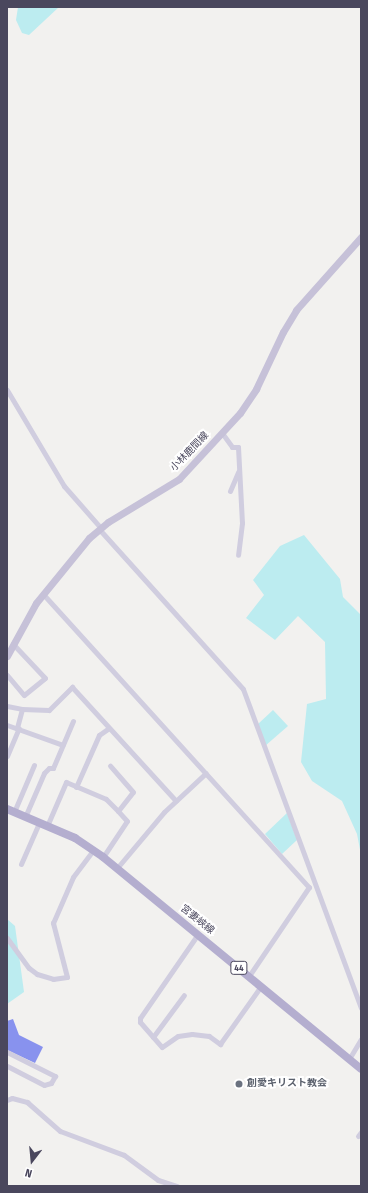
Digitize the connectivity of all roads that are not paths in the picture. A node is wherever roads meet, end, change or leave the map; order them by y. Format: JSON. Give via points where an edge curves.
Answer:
{"nodes":[{"id":1,"x":361,"y":237,"type":"edge"},
{"id":2,"x":7,"y":390,"type":"edge"},
{"id":3,"x":222,"y":433,"type":"junction"},
{"id":4,"x":239,"y":471,"type":"junction"},
{"id":5,"x":230,"y":491,"type":"dead end"},
{"id":6,"x":100,"y":528,"type":"junction"},
{"id":7,"x":238,"y":555,"type":"dead end"},
{"id":8,"x":43,"y":594,"type":"junction"},
{"id":9,"x":13,"y":644,"type":"junction"},
{"id":10,"x":7,"y":656,"type":"edge"},
{"id":11,"x":7,"y":675,"type":"edge"},
{"id":12,"x":7,"y":706,"type":"edge"},
{"id":13,"x":22,"y":708,"type":"junction"},
{"id":14,"x":73,"y":721,"type":"dead end"},
{"id":15,"x":7,"y":725,"type":"edge"},
{"id":16,"x":18,"y":728,"type":"junction"},
{"id":17,"x":109,"y":728,"type":"junction"},
{"id":18,"x":63,"y":745,"type":"junction"},
{"id":19,"x":7,"y":756,"type":"edge"},
{"id":20,"x":34,"y":765,"type":"dead end"},
{"id":21,"x":110,"y":766,"type":"dead end"},
{"id":22,"x":206,"y":773,"type":"junction"},
{"id":23,"x":76,"y":787,"type":"junction"},
{"id":24,"x":176,"y":801,"type":"junction"},
{"id":25,"x":10,"y":810,"type":"edge"},
{"id":26,"x":118,"y":811,"type":"junction"},
{"id":27,"x":26,"y":817,"type":"junction"},
{"id":28,"x":43,"y":824,"type":"junction"},
{"id":29,"x":93,"y":850,"type":"junction"},
{"id":30,"x":103,"y":857,"type":"junction"},
{"id":31,"x":21,"y":864,"type":"dead end"},
{"id":32,"x":117,"y":868,"type":"junction"},
{"id":33,"x":314,"y":880,"type":"junction"},
{"id":34,"x":309,"y":887,"type":"junction"},
{"id":35,"x":198,"y":934,"type":"junction"},
{"id":36,"x":7,"y":938,"type":"edge"},
{"id":37,"x":249,"y":976,"type":"junction"},
{"id":38,"x":261,"y":986,"type":"junction"},
{"id":39,"x":184,"y":995,"type":"dead end"},
{"id":40,"x":361,"y":1008,"type":"edge"},
{"id":41,"x":153,"y":1038,"type":"junction"},
{"id":42,"x":361,"y":1039,"type":"edge"},
{"id":43,"x":7,"y":1052,"type":"edge"},
{"id":44,"x":349,"y":1059,"type":"junction"},
{"id":45,"x":7,"y":1066,"type":"edge"},
{"id":46,"x":361,"y":1069,"type":"edge"},
{"id":47,"x":7,"y":1100,"type":"edge"},
{"id":48,"x":177,"y":1186,"type":"edge"}],
"edges":[{"from":1,"to":3,"type":"main road","name":"小林鹿間線","via":[[296,310],[251,397]]},
{"from":2,"to":6,"type":"street","via":[[64,486]]},
{"from":3,"to":4,"type":"street","via":[[232,447],[238,447]]},
{"from":3,"to":6,"type":"main road","name":"小林鹿間線","via":[[179,479]]},
{"from":4,"to":5,"type":"street"},
{"from":4,"to":7,"type":"street","via":[[242,523]]},
{"from":6,"to":8,"type":"main road","name":"小林鹿間線"},
{"from":6,"to":33,"type":"street","via":[[243,689]]},
{"from":8,"to":9,"type":"main road","name":"小林鹿間線"},
{"from":8,"to":22,"type":"street"},
{"from":9,"to":10,"type":"main road","name":"小林鹿間線"},
{"from":9,"to":11,"type":"street","via":[[45,678],[24,695]]},
{"from":12,"to":13,"type":"street"},
{"from":13,"to":16,"type":"street"},
{"from":13,"to":17,"type":"street","via":[[49,710],[72,687]]},
{"from":14,"to":18,"type":"street"},
{"from":15,"to":16,"type":"street"},
{"from":16,"to":18,"type":"street"},
{"from":16,"to":19,"type":"street"},
{"from":17,"to":23,"type":"street","via":[[99,735]]},
{"from":17,"to":24,"type":"street"},
{"from":18,"to":27,"type":"street","via":[[53,768],[48,768],[44,773]]},
{"from":20,"to":25,"type":"street"},
{"from":21,"to":26,"type":"street","via":[[133,792]]},
{"from":22,"to":24,"type":"street"},
{"from":22,"to":34,"type":"street"},
{"from":23,"to":26,"type":"street","via":[[106,799]]},
{"from":23,"to":28,"type":"street","via":[[66,782]]},
{"from":24,"to":32,"type":"street"},
{"from":25,"to":27,"type":"main road","name":"宮妻峡線","number":"44"},
{"from":26,"to":30,"type":"street","via":[[127,821]]},
{"from":27,"to":28,"type":"main road","name":"宮妻峡線","number":"44"},
{"from":28,"to":29,"type":"main road","name":"宮妻峡線","number":"44"},
{"from":28,"to":31,"type":"street"},
{"from":29,"to":30,"type":"main road","name":"宮妻峡線","number":"44"},
{"from":29,"to":36,"type":"street","via":[[73,876],[53,923],[67,977],[53,979],[37,974],[29,968]]},
{"from":30,"to":32,"type":"main road","name":"宮妻峡線","number":"44"},
{"from":32,"to":35,"type":"main road","name":"宮妻峡線","number":"44"},
{"from":33,"to":34,"type":"street"},
{"from":33,"to":40,"type":"street"},
{"from":34,"to":37,"type":"street"},
{"from":35,"to":37,"type":"main road","name":"宮妻峡線","number":"44"},
{"from":35,"to":41,"type":"street","via":[[140,1018],[140,1022]]},
{"from":37,"to":38,"type":"main road","name":"宮妻峡線","number":"44"},
{"from":38,"to":41,"type":"street","via":[[220,1044],[209,1036],[192,1034],[178,1036],[162,1047]]},
{"from":38,"to":44,"type":"main road","name":"宮妻峡線","number":"44"},
{"from":39,"to":41,"type":"street"},
{"from":42,"to":44,"type":"street"},
{"from":43,"to":45,"type":"street","via":[[55,1076],[51,1083],[44,1085]]},
{"from":44,"to":46,"type":"main road","name":"宮妻峡線","number":"44"},
{"from":47,"to":48,"type":"street","via":[[12,1098],[27,1102],[60,1131],[124,1155],[158,1180]]}]}
